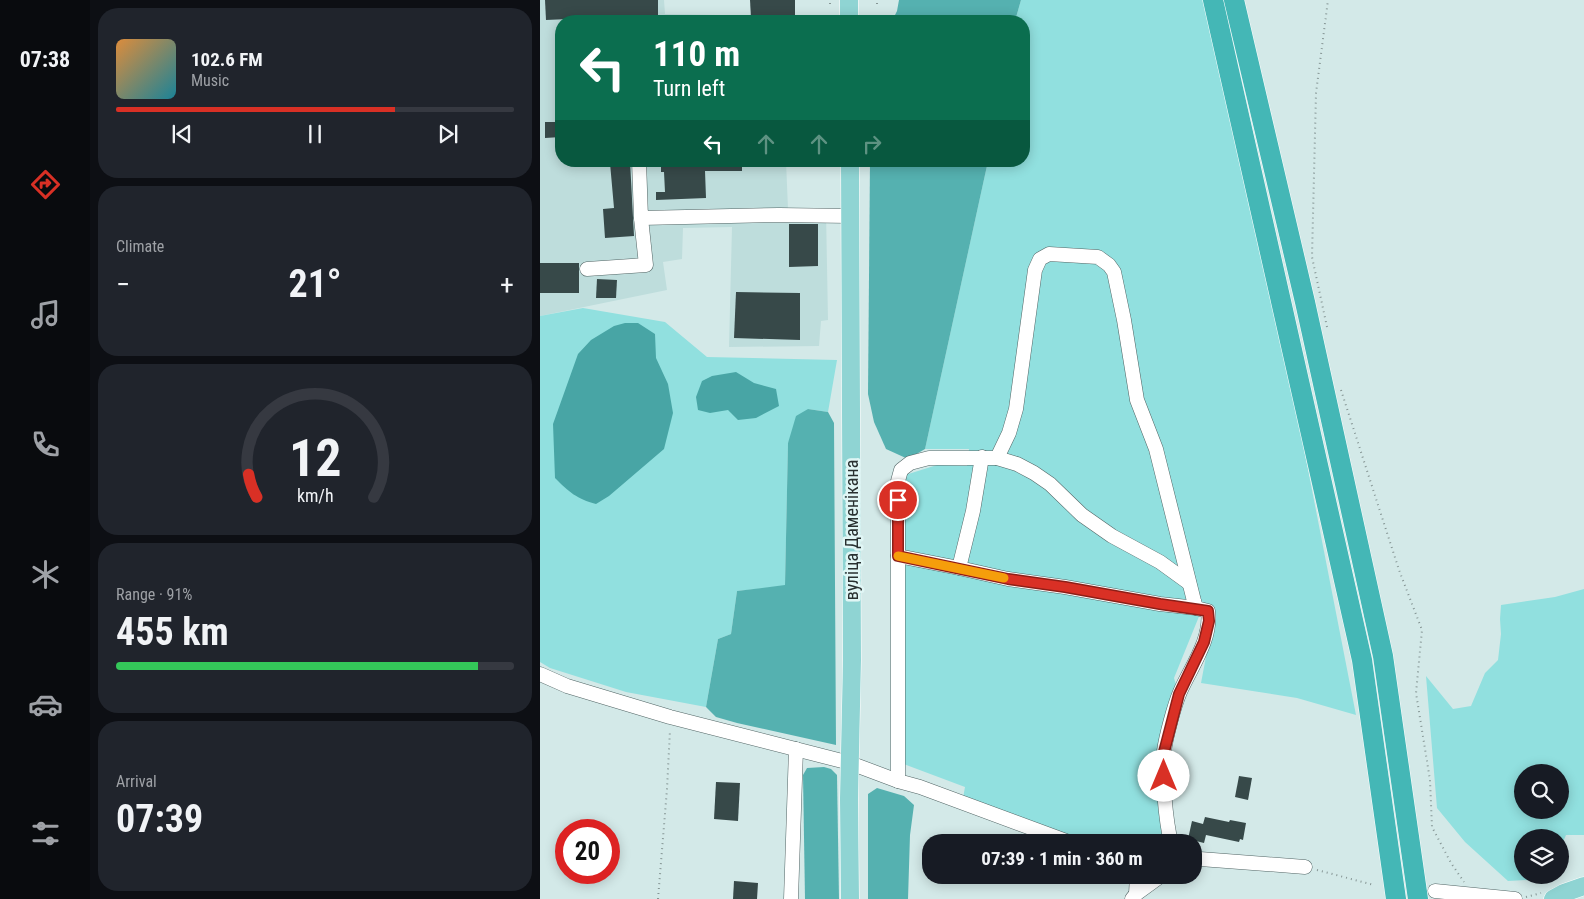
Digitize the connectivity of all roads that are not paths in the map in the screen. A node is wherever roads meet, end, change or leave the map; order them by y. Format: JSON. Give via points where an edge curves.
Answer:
{"nodes":[{"id":1,"x":849,"y":0,"type":"edge"},
{"id":2,"x":1213,"y":0,"type":"edge"},
{"id":3,"x":1234,"y":0,"type":"edge"},
{"id":4,"x":849,"y":15,"type":"edge"},
{"id":5,"x":639,"y":167,"type":"edge"},
{"id":6,"x":850,"y":167,"type":"edge"},
{"id":7,"x":850,"y":216,"type":"junction"},
{"id":8,"x":641,"y":218,"type":"junction"},
{"id":9,"x":587,"y":269,"type":"dead end"},
{"id":10,"x":982,"y":458,"type":"junction"},
{"id":11,"x":997,"y":458,"type":"junction"},
{"id":12,"x":898,"y":556,"type":"junction"},
{"id":13,"x":959,"y":568,"type":"junction"},
{"id":14,"x":1189,"y":583,"type":"junction"},
{"id":15,"x":1196,"y":608,"type":"junction"},
{"id":16,"x":540,"y":674,"type":"edge"},
{"id":17,"x":796,"y":750,"type":"junction"},
{"id":18,"x":850,"y":763,"type":"junction"},
{"id":19,"x":898,"y":781,"type":"junction"},
{"id":20,"x":1047,"y":834,"type":"edge"},
{"id":21,"x":1171,"y":834,"type":"edge"},
{"id":22,"x":1202,"y":859,"type":"edge"},
{"id":23,"x":1305,"y":867,"type":"road end"},
{"id":24,"x":1150,"y":884,"type":"edge"},
{"id":25,"x":1584,"y":886,"type":"edge"},
{"id":26,"x":1427,"y":895,"type":"edge"},
{"id":27,"x":1134,"y":896,"type":"edge"},
{"id":28,"x":792,"y":899,"type":"edge"},
{"id":29,"x":850,"y":899,"type":"edge"},
{"id":30,"x":1396,"y":899,"type":"edge"},
{"id":31,"x":1515,"y":899,"type":"edge"},
{"id":32,"x":1553,"y":899,"type":"edge"}],
"edges":[{"from":1,"to":4,"type":"main road"},
{"from":2,"to":30,"type":"highway","via":[[1362,660]]},
{"from":3,"to":26,"type":"highway","via":[[1305,302],[1382,656]]},
{"from":5,"to":8,"type":"street"},
{"from":6,"to":7,"type":"main road","name":"вуліца Даменікана"},
{"from":7,"to":8,"type":"street"},
{"from":7,"to":18,"type":"main road","name":"вуліца Даменікана"},
{"from":8,"to":9,"type":"street","via":[[646,266]]},
{"from":10,"to":11,"type":"street"},
{"from":10,"to":12,"type":"street","via":[[929,458],[910,463],[901,470],[898,481]]},
{"from":10,"to":13,"type":"street"},
{"from":11,"to":14,"type":"street","via":[[1034,473],[1082,515]]},
{"from":11,"to":14,"type":"street","via":[[1009,434],[1016,409],[1035,270],[1040,259],[1049,254],[1098,257],[1114,272],[1137,400],[1156,449]]},
{"from":12,"to":13,"type":"street"},
{"from":12,"to":19,"type":"street"},
{"from":13,"to":15,"type":"street","via":[[1008,579]]},
{"from":14,"to":15,"type":"street"},
{"from":15,"to":21,"type":"street","via":[[1208,611],[1209,621],[1204,642],[1179,694],[1164,752]]},
{"from":16,"to":17,"type":"street","via":[[567,686],[670,717]]},
{"from":17,"to":18,"type":"street"},
{"from":17,"to":28,"type":"street"},
{"from":18,"to":19,"type":"street"},
{"from":18,"to":29,"type":"main road","name":"вуліца Даменікана"},
{"from":19,"to":20,"type":"street"},
{"from":22,"to":23,"type":"street"},
{"from":24,"to":27,"type":"street"},
{"from":25,"to":32,"type":"main road"},
{"from":26,"to":31,"type":"street"}]}
